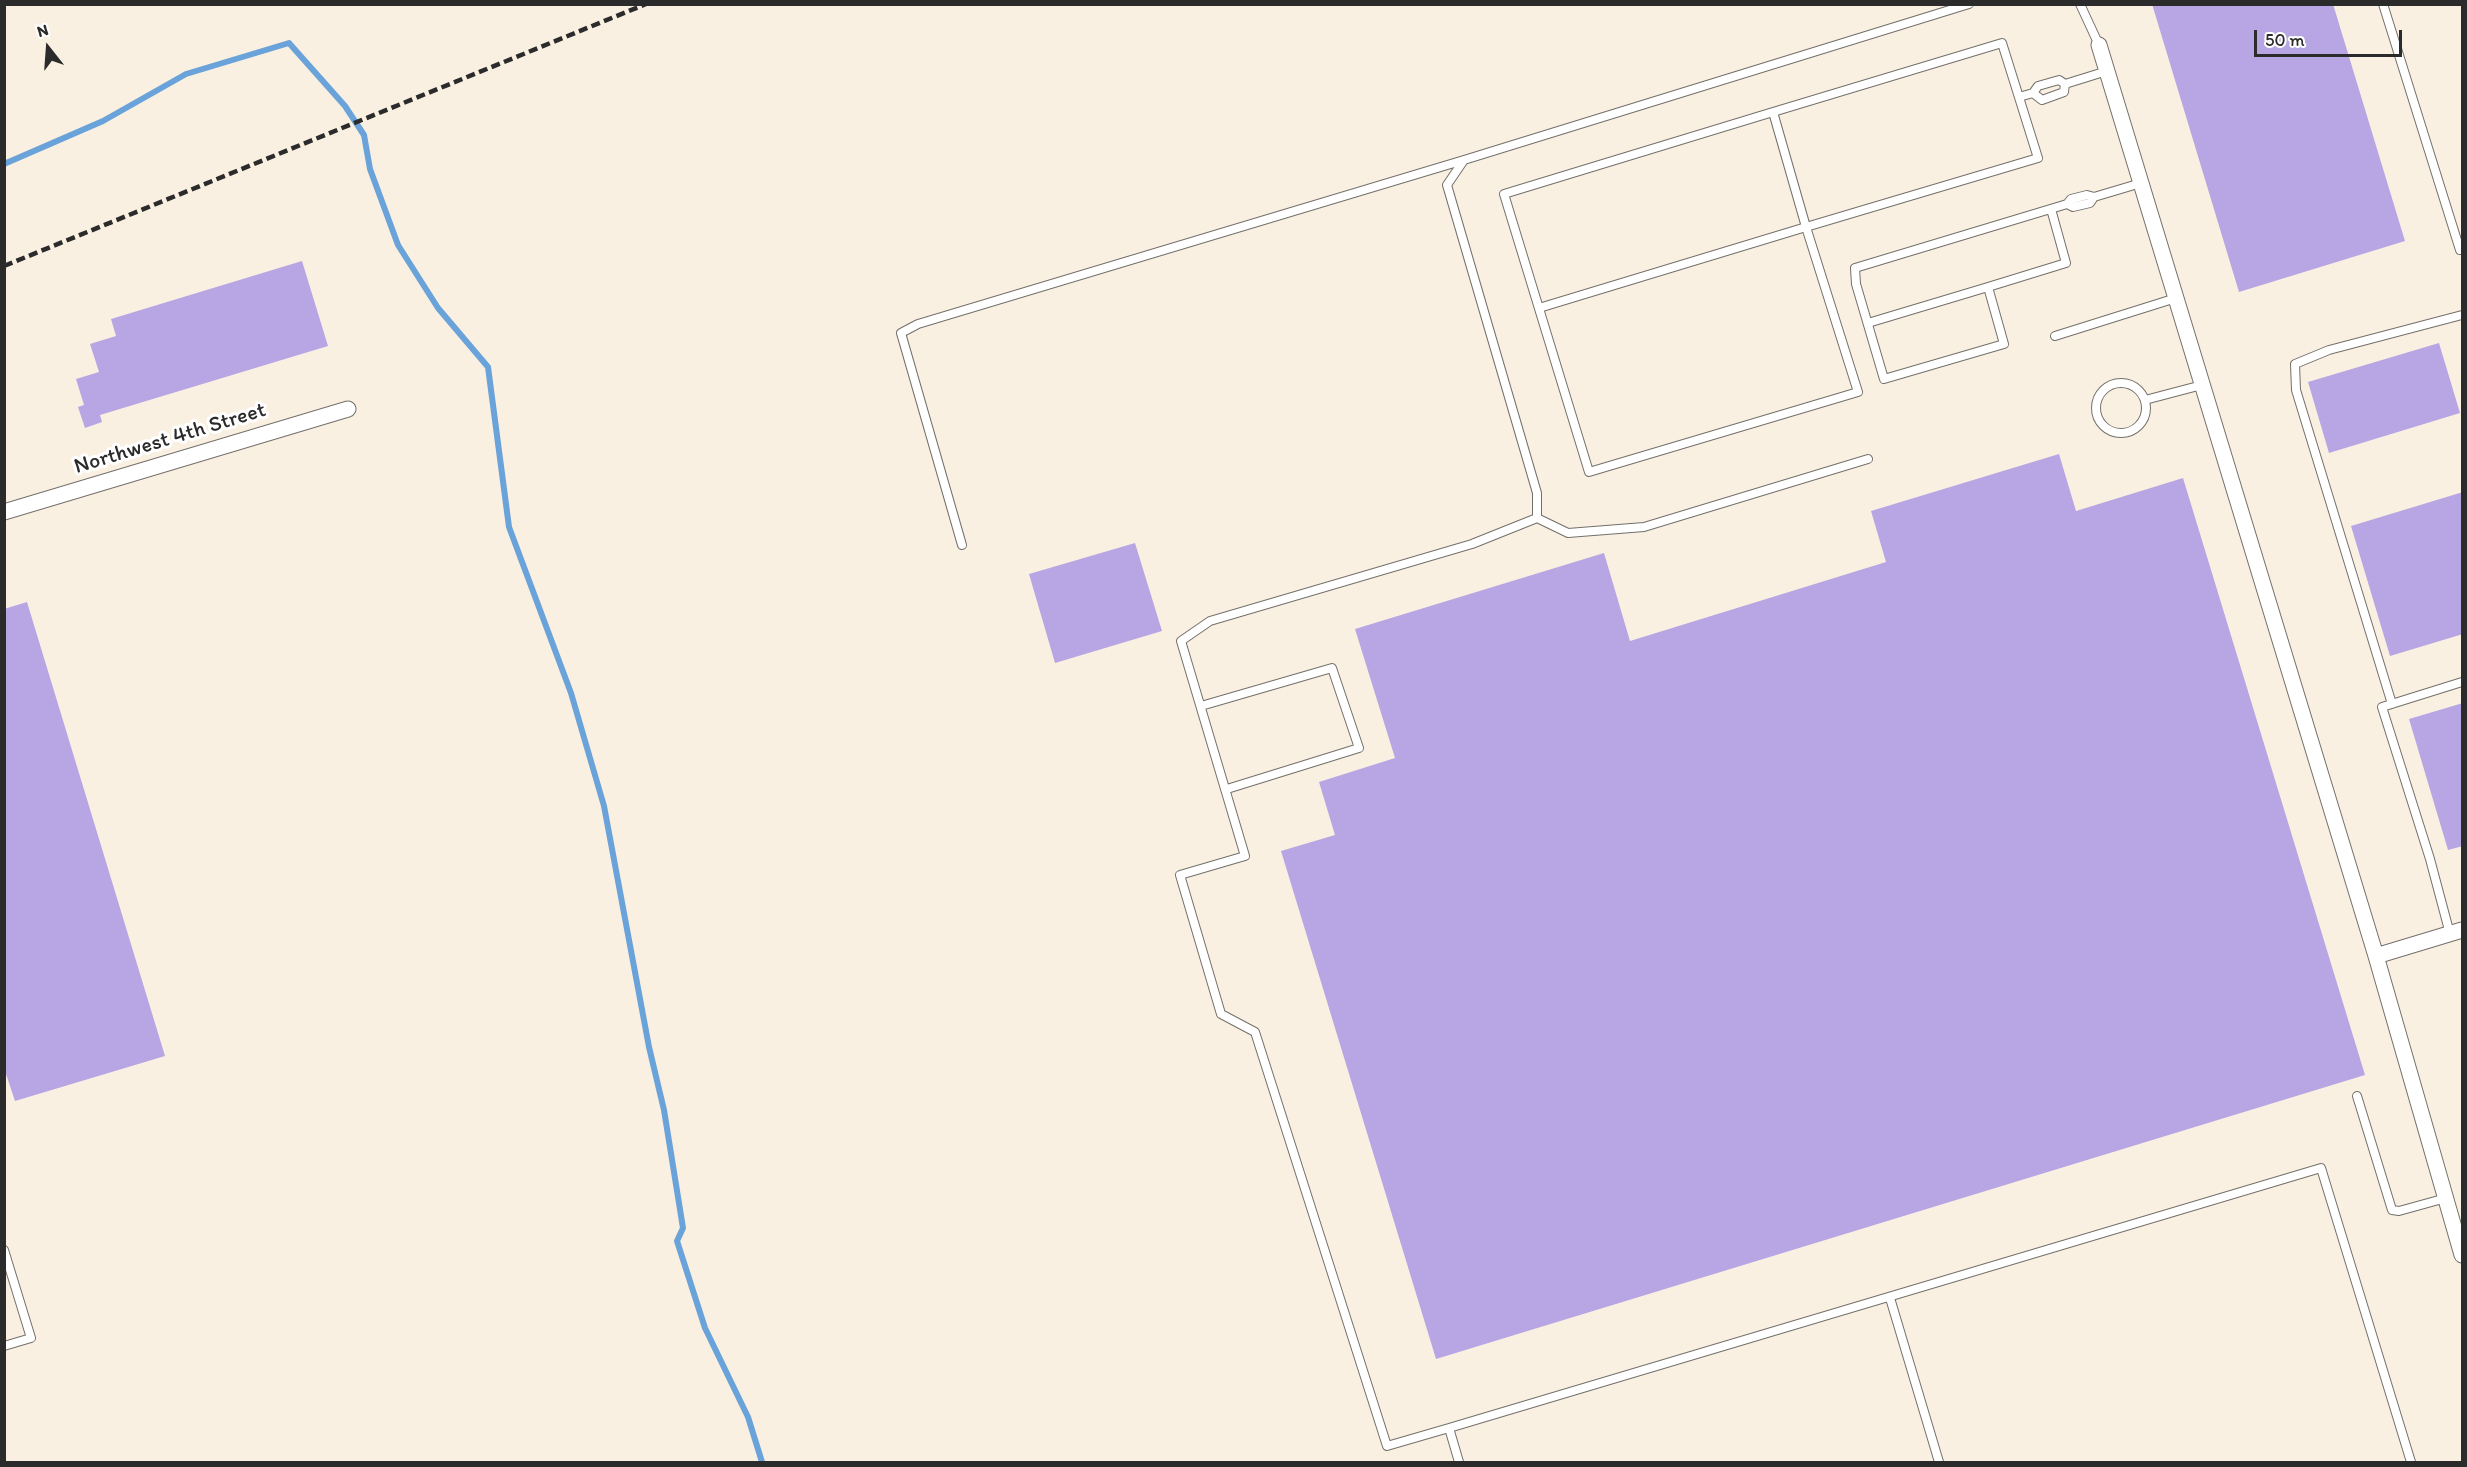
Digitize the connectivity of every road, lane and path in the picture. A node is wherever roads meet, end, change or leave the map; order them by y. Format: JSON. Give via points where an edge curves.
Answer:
{"nodes":[{"id":1,"x":1968,"y":4,"type":"edge"},
{"id":2,"x":2080,"y":4,"type":"edge"},
{"id":3,"x":2383,"y":4,"type":"edge"},
{"id":4,"x":2099,"y":45,"type":"joint"},
{"id":5,"x":2106,"y":71,"type":"junction"},
{"id":6,"x":2065,"y":84,"type":"junction"},
{"id":7,"x":2033,"y":93,"type":"junction"},
{"id":8,"x":2019,"y":97,"type":"junction"},
{"id":9,"x":1773,"y":112,"type":"junction"},
{"id":10,"x":1464,"y":160,"type":"junction"},
{"id":11,"x":2141,"y":183,"type":"junction"},
{"id":12,"x":2051,"y":208,"type":"junction"},
{"id":13,"x":1806,"y":227,"type":"junction"},
{"id":14,"x":2463,"y":250,"type":"edge"},
{"id":15,"x":1988,"y":287,"type":"junction"},
{"id":16,"x":2176,"y":298,"type":"junction"},
{"id":17,"x":1539,"y":308,"type":"junction"},
{"id":18,"x":2463,"y":315,"type":"edge"},
{"id":19,"x":1868,"y":323,"type":"junction"},
{"id":20,"x":2055,"y":336,"type":"dead end"},
{"id":21,"x":2202,"y":385,"type":"junction"},
{"id":22,"x":2145,"y":400,"type":"junction"},
{"id":23,"x":348,"y":409,"type":"dead end"},
{"id":24,"x":1868,"y":459,"type":"dead end"},
{"id":25,"x":4,"y":512,"type":"edge"},
{"id":26,"x":1537,"y":518,"type":"junction"},
{"id":27,"x":962,"y":545,"type":"dead end"},
{"id":28,"x":2463,"y":682,"type":"edge"},
{"id":29,"x":2392,"y":704,"type":"junction"},
{"id":30,"x":1201,"y":706,"type":"junction"},
{"id":31,"x":1227,"y":789,"type":"junction"},
{"id":32,"x":2456,"y":932,"type":"edge"},
{"id":33,"x":2376,"y":956,"type":"junction"},
{"id":34,"x":2357,"y":1096,"type":"dead end"},
{"id":35,"x":2446,"y":1198,"type":"junction"},
{"id":36,"x":4,"y":1250,"type":"edge"},
{"id":37,"x":2463,"y":1255,"type":"edge"},
{"id":38,"x":1890,"y":1298,"type":"junction"},
{"id":39,"x":4,"y":1346,"type":"edge"},
{"id":40,"x":1449,"y":1428,"type":"junction"},
{"id":41,"x":1459,"y":1462,"type":"edge"},
{"id":42,"x":1939,"y":1462,"type":"edge"},
{"id":43,"x":2411,"y":1462,"type":"edge"}],
"edges":[{"from":1,"to":10,"type":"lane"},
{"from":2,"to":4,"type":"lane"},
{"from":3,"to":14,"type":"lane"},
{"from":4,"to":5,"type":"street"},
{"from":5,"to":6,"type":"lane"},
{"from":5,"to":11,"type":"street"},
{"from":6,"to":7,"type":"lane","via":[[2059,80],[2038,86]]},
{"from":6,"to":7,"type":"lane","via":[[2064,92],[2042,100]]},
{"from":7,"to":8,"type":"lane"},
{"from":8,"to":9,"type":"lane","via":[[2002,43]]},
{"from":8,"to":13,"type":"lane","via":[[2038,158]]},
{"from":9,"to":13,"type":"lane"},
{"from":9,"to":17,"type":"lane","via":[[1504,194]]},
{"from":10,"to":26,"type":"lane","via":[[1447,186],[1537,493]]},
{"from":10,"to":27,"type":"lane","via":[[962,310],[901,333]]},
{"from":11,"to":12,"type":"lane","via":[[2094,197],[2071,199]]},
{"from":11,"to":16,"type":"street"},
{"from":12,"to":15,"type":"lane","via":[[2066,263]]},
{"from":12,"to":19,"type":"lane","via":[[1856,268],[1856,284]]},
{"from":13,"to":17,"type":"lane"},
{"from":13,"to":17,"type":"lane","via":[[1858,392],[1589,472]]},
{"from":15,"to":19,"type":"lane"},
{"from":15,"to":19,"type":"lane","via":[[2004,344],[1961,357],[1884,379]]},
{"from":16,"to":20,"type":"lane"},
{"from":16,"to":21,"type":"street"},
{"from":18,"to":29,"type":"lane","via":[[2328,350],[2295,364],[2296,390]]},
{"from":21,"to":22,"type":"lane"},
{"from":21,"to":33,"type":"street"},
{"from":22,"to":22,"type":"lane","via":[[2145,416],[2135,429],[2111,431],[2099,420],[2096,404],[2111,386],[2135,387]]},
{"from":23,"to":25,"type":"street","name":"Northwest 4th Street"},
{"from":24,"to":26,"type":"lane","via":[[1644,527],[1568,533]]},
{"from":26,"to":30,"type":"lane","via":[[1472,544],[1210,621],[1181,641]]},
{"from":28,"to":29,"type":"lane"},
{"from":29,"to":32,"type":"lane","via":[[2382,707]]},
{"from":30,"to":31,"type":"lane"},
{"from":30,"to":31,"type":"lane","via":[[1332,668],[1359,748]]},
{"from":31,"to":40,"type":"lane","via":[[1245,856],[1180,875],[1221,1014],[1256,1032],[1387,1446]]},
{"from":32,"to":33,"type":"street"},
{"from":33,"to":35,"type":"street"},
{"from":34,"to":35,"type":"lane","via":[[2392,1210]]},
{"from":35,"to":37,"type":"street"},
{"from":36,"to":39,"type":"lane","via":[[31,1338]]},
{"from":38,"to":40,"type":"lane"},
{"from":38,"to":42,"type":"lane"},
{"from":38,"to":43,"type":"lane","via":[[2321,1168]]},
{"from":40,"to":41,"type":"lane"}]}
